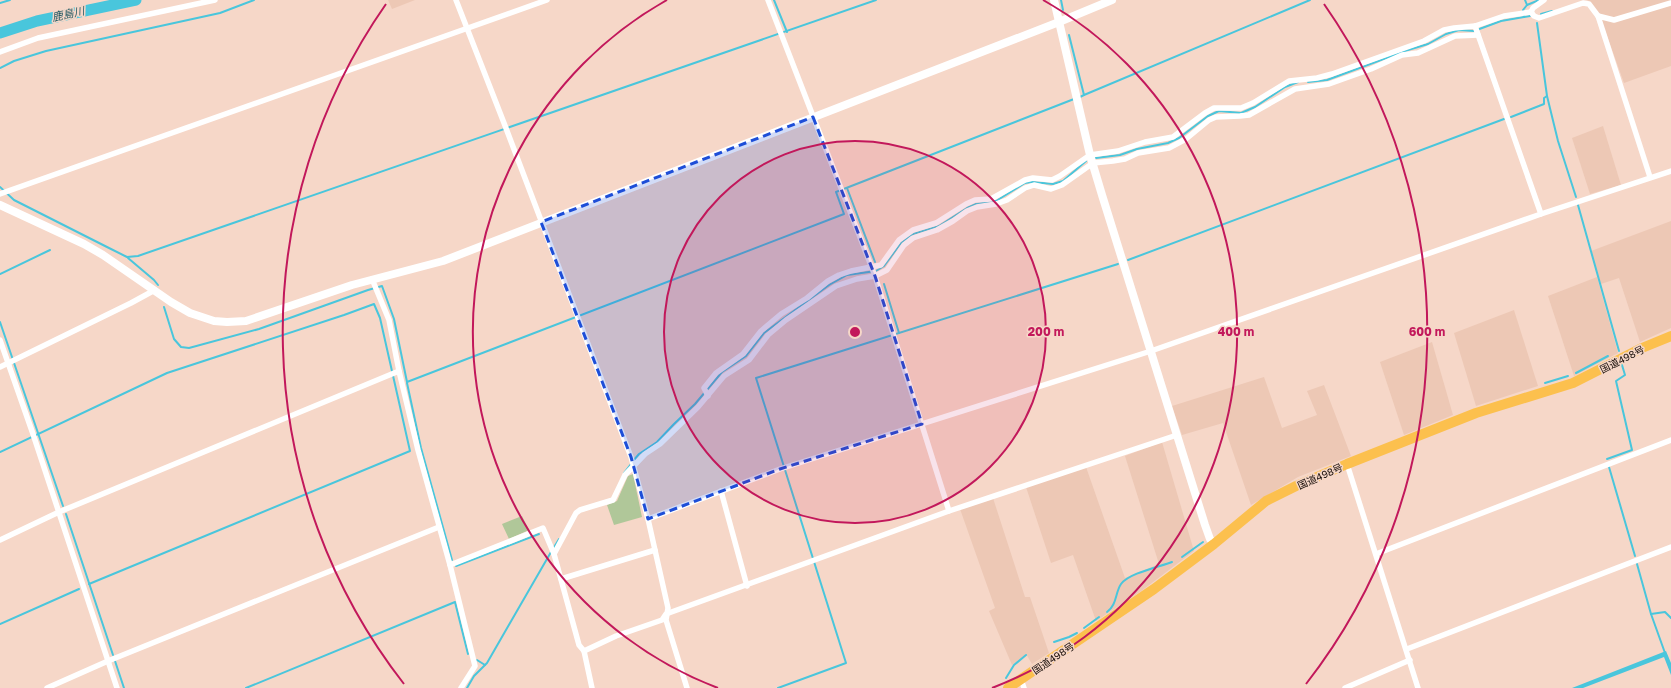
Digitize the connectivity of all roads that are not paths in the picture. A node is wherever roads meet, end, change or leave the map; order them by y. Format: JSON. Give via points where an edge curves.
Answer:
{"nodes":[{"id":1,"x":215,"y":0,"type":"edge"},
{"id":2,"x":456,"y":0,"type":"edge"},
{"id":3,"x":547,"y":0,"type":"edge"},
{"id":4,"x":768,"y":0,"type":"edge"},
{"id":5,"x":1054,"y":0,"type":"edge"},
{"id":6,"x":1112,"y":0,"type":"edge"},
{"id":7,"x":1544,"y":0,"type":"edge"},
{"id":8,"x":1671,"y":3,"type":"edge"},
{"id":9,"x":1526,"y":13,"type":"junction"},
{"id":10,"x":1598,"y":16,"type":"junction"},
{"id":11,"x":1059,"y":22,"type":"junction"},
{"id":12,"x":1475,"y":26,"type":"junction"},
{"id":13,"x":467,"y":28,"type":"junction"},
{"id":14,"x":1478,"y":35,"type":"junction"},
{"id":15,"x":0,"y":52,"type":"edge"},
{"id":16,"x":813,"y":117,"type":"junction"},
{"id":17,"x":1090,"y":154,"type":"junction"},
{"id":18,"x":1093,"y":163,"type":"junction"},
{"id":19,"x":1671,"y":171,"type":"edge"},
{"id":20,"x":1650,"y":177,"type":"junction"},
{"id":21,"x":4,"y":193,"type":"edge"},
{"id":22,"x":0,"y":204,"type":"edge"},
{"id":23,"x":1541,"y":214,"type":"junction"},
{"id":24,"x":541,"y":222,"type":"junction"},
{"id":25,"x":872,"y":268,"type":"junction"},
{"id":26,"x":875,"y":276,"type":"junction"},
{"id":27,"x":373,"y":281,"type":"junction"},
{"id":28,"x":153,"y":291,"type":"junction"},
{"id":29,"x":1671,"y":336,"type":"edge"},
{"id":30,"x":0,"y":340,"type":"edge"},
{"id":31,"x":1151,"y":351,"type":"junction"},
{"id":32,"x":8,"y":363,"type":"junction"},
{"id":33,"x":0,"y":367,"type":"edge"},
{"id":34,"x":399,"y":372,"type":"junction"},
{"id":35,"x":708,"y":396,"type":"junction"},
{"id":36,"x":922,"y":424,"type":"junction"},
{"id":37,"x":1177,"y":435,"type":"junction"},
{"id":38,"x":1671,"y":440,"type":"edge"},
{"id":39,"x":1347,"y":464,"type":"junction"},
{"id":40,"x":634,"y":467,"type":"junction"},
{"id":41,"x":721,"y":491,"type":"junction"},
{"id":42,"x":949,"y":511,"type":"junction"},
{"id":43,"x":59,"y":512,"type":"junction"},
{"id":44,"x":648,"y":519,"type":"junction"},
{"id":45,"x":438,"y":527,"type":"junction"},
{"id":46,"x":0,"y":540,"type":"edge"},
{"id":47,"x":1214,"y":544,"type":"junction"},
{"id":48,"x":1671,"y":548,"type":"edge"},
{"id":49,"x":655,"y":550,"type":"junction"},
{"id":50,"x":554,"y":554,"type":"junction"},
{"id":51,"x":1376,"y":554,"type":"junction"},
{"id":52,"x":450,"y":565,"type":"junction"},
{"id":53,"x":561,"y":579,"type":"junction"},
{"id":54,"x":747,"y":586,"type":"junction"},
{"id":55,"x":666,"y":614,"type":"junction"},
{"id":56,"x":1407,"y":650,"type":"junction"},
{"id":57,"x":584,"y":651,"type":"junction"},
{"id":58,"x":1410,"y":660,"type":"junction"},
{"id":59,"x":108,"y":661,"type":"junction"},
{"id":60,"x":1022,"y":684,"type":"edge"},
{"id":61,"x":47,"y":688,"type":"edge"},
{"id":62,"x":117,"y":688,"type":"edge"},
{"id":63,"x":461,"y":688,"type":"edge"},
{"id":64,"x":592,"y":688,"type":"edge"},
{"id":65,"x":687,"y":688,"type":"edge"},
{"id":66,"x":1008,"y":688,"type":"edge"},
{"id":67,"x":1345,"y":688,"type":"edge"},
{"id":68,"x":1418,"y":688,"type":"edge"}],
"edges":[{"from":1,"to":15,"type":"street","via":[[38,38]]},
{"from":2,"to":13,"type":"street"},
{"from":3,"to":13,"type":"street"},
{"from":4,"to":16,"type":"street"},
{"from":5,"to":11,"type":"street"},
{"from":6,"to":11,"type":"street"},
{"from":7,"to":9,"type":"street"},
{"from":8,"to":10,"type":"street","via":[[1614,20]]},
{"from":9,"to":10,"type":"street","via":[[1539,18],[1583,3],[1589,4]]},
{"from":9,"to":12,"type":"street","via":[[1504,16]]},
{"from":10,"to":20,"type":"street"},
{"from":11,"to":16,"type":"street"},
{"from":11,"to":17,"type":"street"},
{"from":12,"to":14,"type":"street"},
{"from":12,"to":17,"type":"street","via":[[1444,30],[1424,41],[1332,74],[1289,81],[1241,108],[1214,108],[1173,137],[1145,142],[1118,151]]},
{"from":13,"to":21,"type":"street"},
{"from":13,"to":24,"type":"street"},
{"from":14,"to":18,"type":"street","via":[[1455,36],[1418,53],[1402,55],[1329,84],[1295,89],[1249,115],[1216,117],[1169,148],[1138,153],[1125,159]]},
{"from":14,"to":23,"type":"street"},
{"from":16,"to":24,"type":"street"},
{"from":16,"to":25,"type":"street"},
{"from":17,"to":18,"type":"street"},
{"from":17,"to":25,"type":"street","via":[[1052,180],[1025,180],[991,199],[975,200],[936,223],[913,230],[899,240],[881,264]]},
{"from":18,"to":26,"type":"street","via":[[1062,185],[1051,189],[1034,185],[1025,188],[1007,200],[972,209],[937,230],[913,238],[904,245],[887,270]]},
{"from":18,"to":31,"type":"street"},
{"from":19,"to":20,"type":"street"},
{"from":20,"to":23,"type":"street"},
{"from":22,"to":28,"type":"street","via":[[104,255]]},
{"from":23,"to":31,"type":"street"},
{"from":24,"to":27,"type":"street","via":[[443,261]]},
{"from":24,"to":40,"type":"street"},
{"from":25,"to":26,"type":"street"},
{"from":25,"to":35,"type":"street","via":[[839,275],[782,314],[761,331],[743,354],[716,373],[704,388]]},
{"from":26,"to":35,"type":"street","via":[[836,286],[786,320],[768,335],[749,360],[724,376]]},
{"from":26,"to":36,"type":"street"},
{"from":27,"to":28,"type":"street","via":[[259,317],[235,322],[214,321],[190,313]]},
{"from":27,"to":34,"type":"street","via":[[389,320]]},
{"from":28,"to":32,"type":"street"},
{"from":29,"to":39,"type":"highway","name":"国道498号","via":[[1573,383],[1476,412]]},
{"from":30,"to":32,"type":"street"},
{"from":31,"to":36,"type":"street"},
{"from":31,"to":37,"type":"street"},
{"from":32,"to":33,"type":"street"},
{"from":32,"to":43,"type":"street"},
{"from":34,"to":43,"type":"street"},
{"from":34,"to":45,"type":"street"},
{"from":35,"to":40,"type":"street","via":[[660,444],[644,454]]},
{"from":36,"to":41,"type":"street","via":[[780,469]]},
{"from":36,"to":42,"type":"street"},
{"from":37,"to":42,"type":"street"},
{"from":37,"to":47,"type":"street","via":[[1210,539]]},
{"from":38,"to":51,"type":"street"},
{"from":39,"to":47,"type":"highway","name":"国道498号","via":[[1266,501]]},
{"from":39,"to":51,"type":"street"},
{"from":40,"to":44,"type":"street"},
{"from":40,"to":50,"type":"street","via":[[625,475],[613,500],[576,513]]},
{"from":41,"to":44,"type":"street"},
{"from":41,"to":54,"type":"street"},
{"from":42,"to":54,"type":"street"},
{"from":43,"to":46,"type":"street"},
{"from":43,"to":59,"type":"street"},
{"from":44,"to":49,"type":"street"},
{"from":45,"to":52,"type":"street"},
{"from":45,"to":59,"type":"street"},
{"from":47,"to":60,"type":"highway","name":"国道498号"},
{"from":48,"to":56,"type":"street"},
{"from":49,"to":53,"type":"street"},
{"from":49,"to":55,"type":"street","via":[[668,608]]},
{"from":50,"to":52,"type":"street","via":[[543,528]]},
{"from":50,"to":53,"type":"street"},
{"from":51,"to":56,"type":"street"},
{"from":52,"to":63,"type":"street","via":[[475,666]]},
{"from":53,"to":57,"type":"street","via":[[579,644]]},
{"from":54,"to":55,"type":"street"},
{"from":55,"to":57,"type":"street","via":[[662,620],[616,636]]},
{"from":55,"to":65,"type":"street"},
{"from":56,"to":58,"type":"street"},
{"from":57,"to":64,"type":"street"},
{"from":58,"to":67,"type":"street"},
{"from":58,"to":68,"type":"street"},
{"from":59,"to":61,"type":"street"},
{"from":59,"to":62,"type":"street"},
{"from":60,"to":66,"type":"highway","name":"国道498号"}]}
